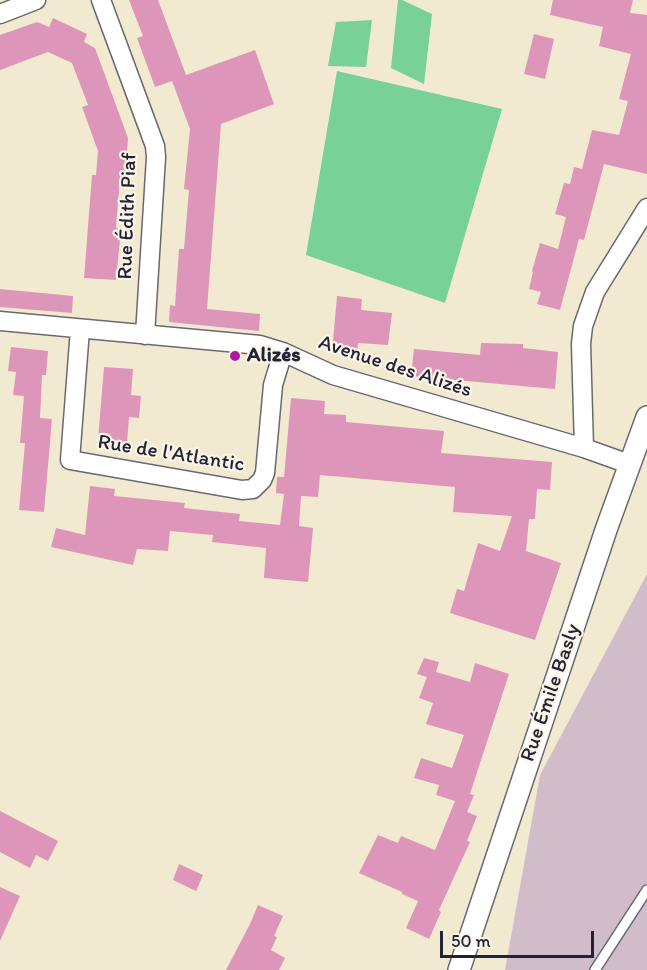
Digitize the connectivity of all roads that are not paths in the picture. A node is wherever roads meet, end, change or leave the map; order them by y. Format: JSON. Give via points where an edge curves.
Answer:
{"nodes":[{"id":1,"x":36,"y":0,"type":"edge"},
{"id":2,"x":101,"y":0,"type":"edge"},
{"id":3,"x":0,"y":14,"type":"edge"},
{"id":4,"x":647,"y":208,"type":"edge"},
{"id":5,"x":0,"y":321,"type":"edge"},
{"id":6,"x":80,"y":329,"type":"junction"},
{"id":7,"x":145,"y":335,"type":"junction"},
{"id":8,"x":283,"y":352,"type":"junction"},
{"id":9,"x":647,"y":417,"type":"edge"},
{"id":10,"x":584,"y":448,"type":"junction"},
{"id":11,"x":629,"y":464,"type":"junction"},
{"id":12,"x":647,"y":890,"type":"edge"},
{"id":13,"x":459,"y":970,"type":"edge"},
{"id":14,"x":595,"y":970,"type":"edge"}],
"edges":[{"from":1,"to":3,"type":"street"},
{"from":2,"to":7,"type":"street","name":"Rue Édith Piaf","via":[[155,146]]},
{"from":4,"to":10,"type":"street","via":[[599,286],[583,326]]},
{"from":5,"to":6,"type":"street","name":"Avenue des Alizés"},
{"from":6,"to":7,"type":"street","name":"Avenue des Alizés"},
{"from":6,"to":8,"type":"street","name":"Rue de l'Atlantic","via":[[70,460],[242,490],[253,489],[265,473],[273,385]]},
{"from":7,"to":8,"type":"street","name":"Avenue des Alizés","via":[[260,345]]},
{"from":8,"to":10,"type":"street","name":"Avenue des Alizés","via":[[339,377]]},
{"from":9,"to":11,"type":"street","name":"Rue Émile Basly"},
{"from":10,"to":11,"type":"street","name":"Avenue des Alizés"},
{"from":11,"to":13,"type":"street","name":"Rue Émile Basly"},
{"from":12,"to":14,"type":"lane"}]}
